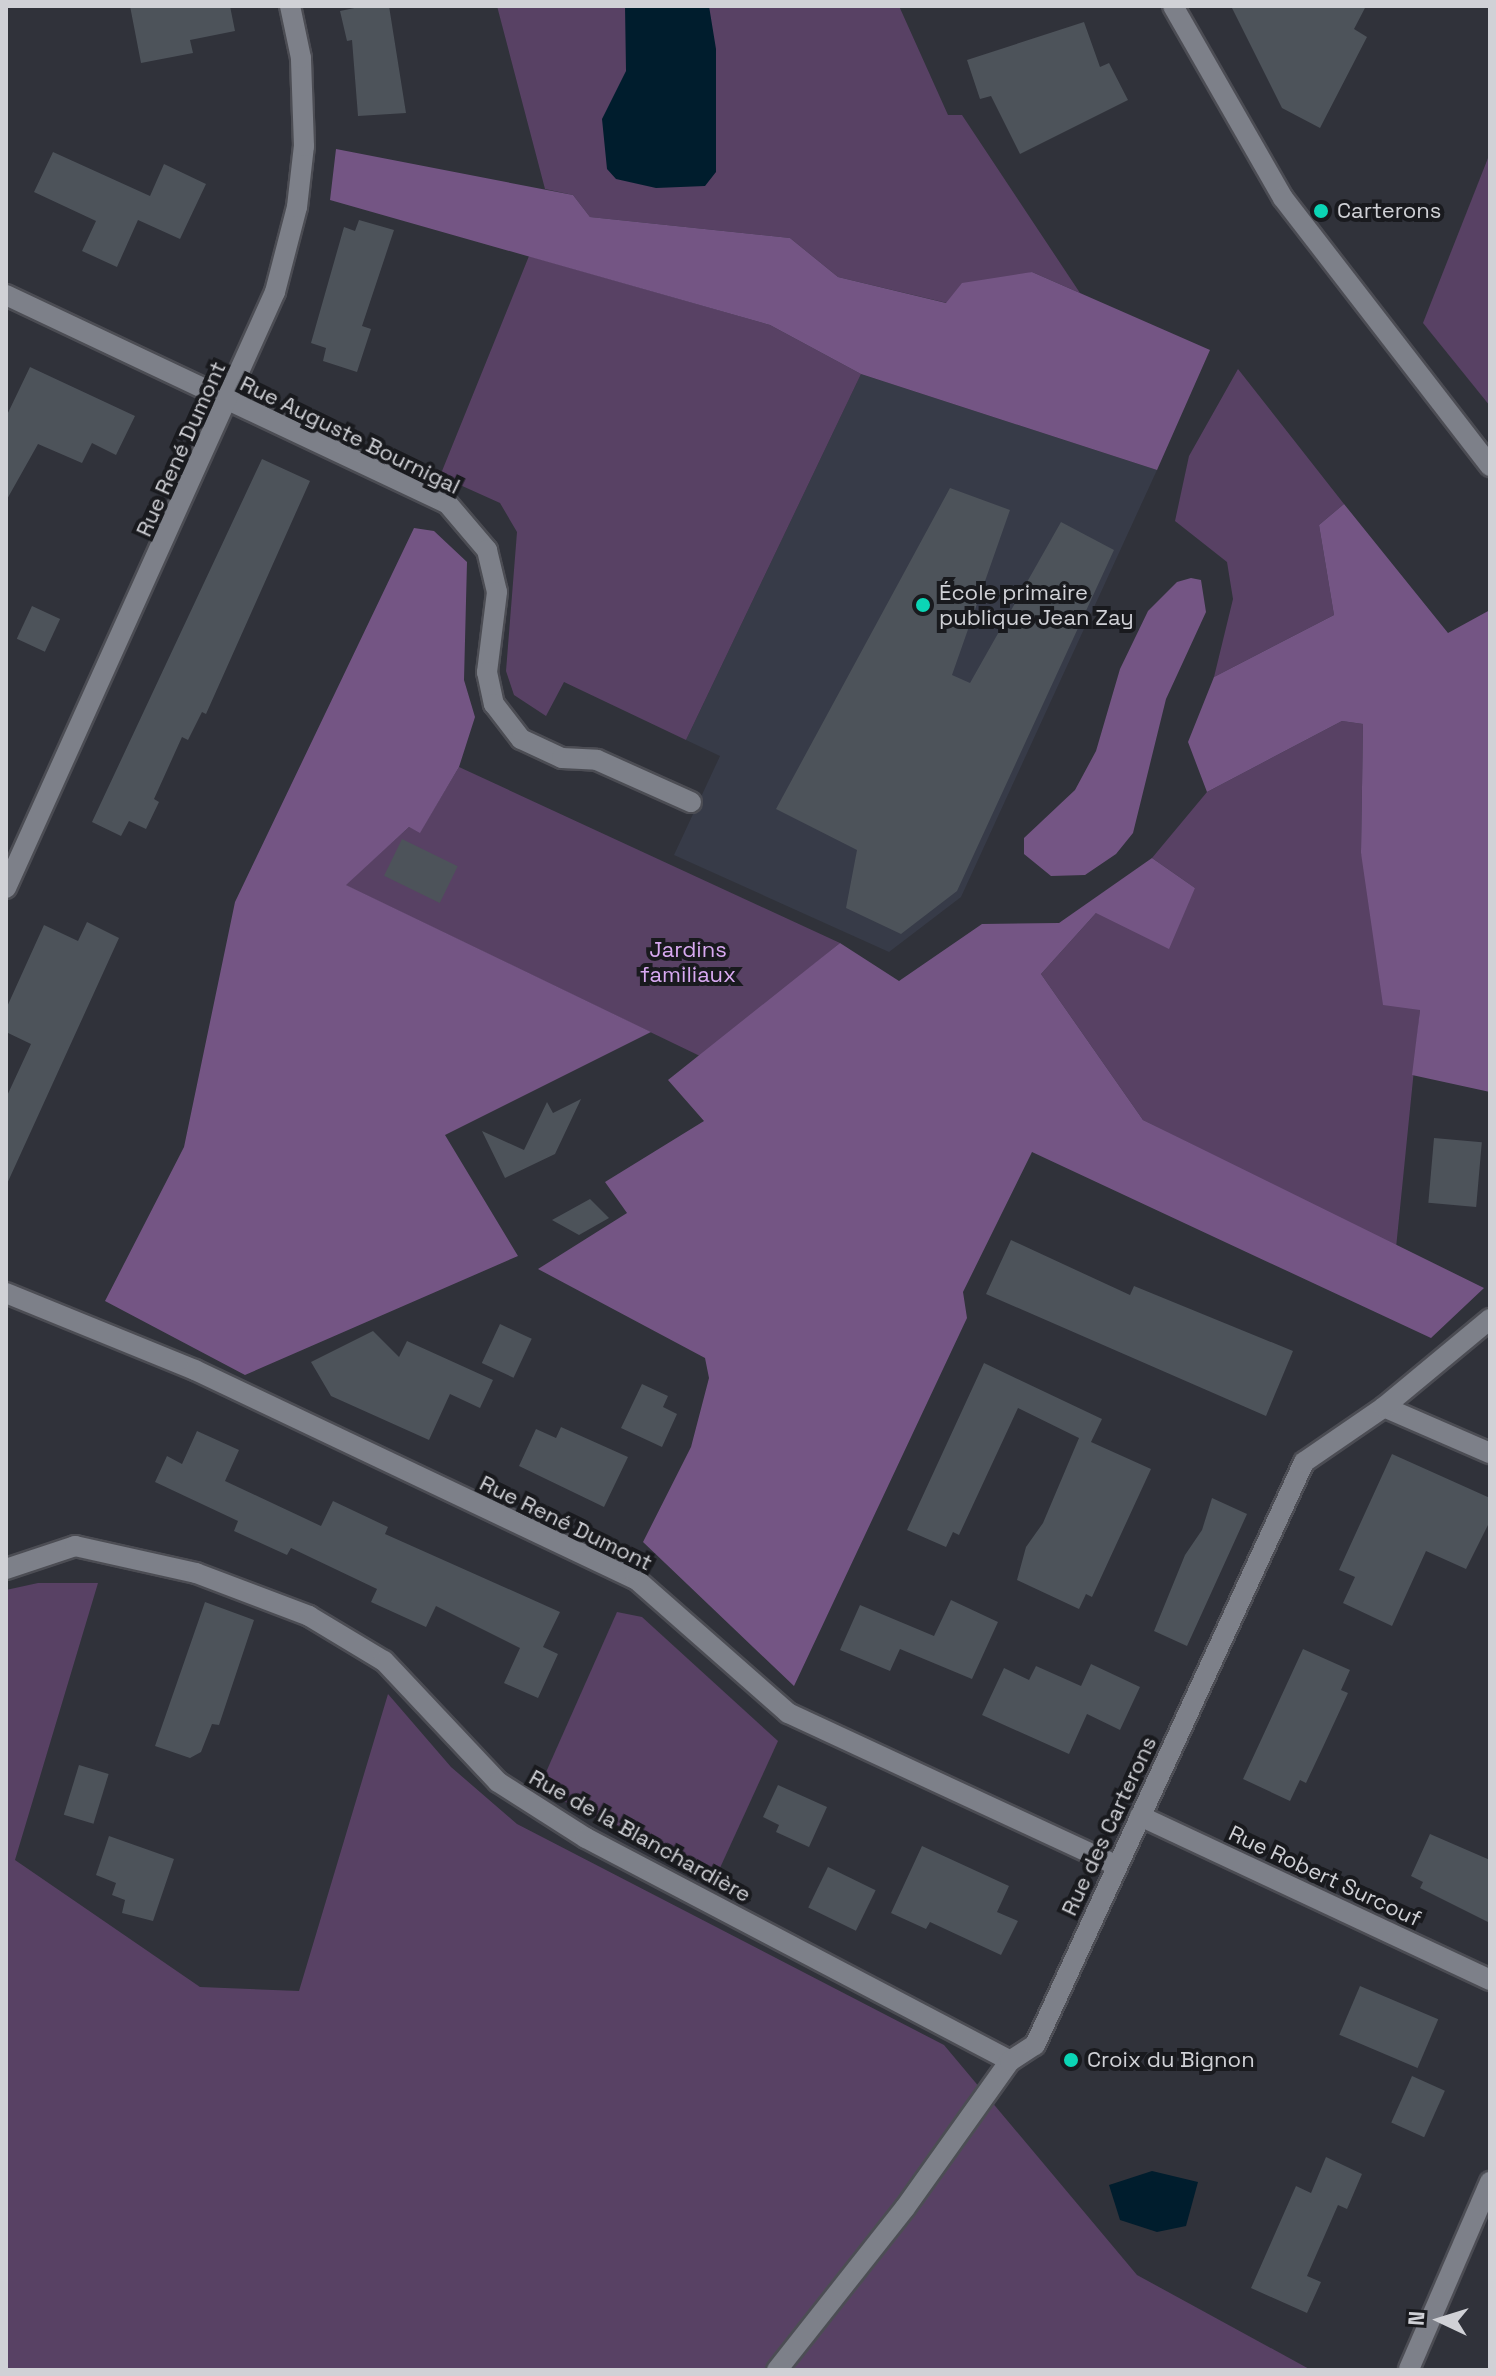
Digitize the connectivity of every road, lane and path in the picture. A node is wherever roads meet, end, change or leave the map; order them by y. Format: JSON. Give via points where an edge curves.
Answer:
{"nodes":[{"id":1,"x":290,"y":6,"type":"edge"},
{"id":2,"x":1173,"y":6,"type":"edge"},
{"id":3,"x":6,"y":295,"type":"edge"},
{"id":4,"x":228,"y":403,"type":"junction"},
{"id":5,"x":1490,"y":466,"type":"edge"},
{"id":6,"x":691,"y":802,"type":"dead end"},
{"id":7,"x":6,"y":888,"type":"edge"},
{"id":8,"x":6,"y":1293,"type":"edge"},
{"id":9,"x":1490,"y":1319,"type":"edge"},
{"id":10,"x":1384,"y":1407,"type":"junction"},
{"id":11,"x":1490,"y":1453,"type":"edge"},
{"id":12,"x":6,"y":1569,"type":"edge"},
{"id":13,"x":1140,"y":1816,"type":"junction"},
{"id":14,"x":1117,"y":1866,"type":"junction"},
{"id":15,"x":1490,"y":1980,"type":"edge"},
{"id":16,"x":1010,"y":2061,"type":"junction"},
{"id":17,"x":1490,"y":2182,"type":"edge"},
{"id":18,"x":1409,"y":2369,"type":"edge"},
{"id":19,"x":777,"y":2370,"type":"edge"}],
"edges":[{"from":1,"to":4,"type":"street","name":"Rue René Dumont","via":[[301,58],[304,146],[297,207],[275,292]]},
{"from":2,"to":5,"type":"street","via":[[1283,198]]},
{"from":3,"to":4,"type":"street","name":"Rue Auguste Bournigal"},
{"from":4,"to":6,"type":"street","name":"Rue Auguste Bournigal","via":[[447,503],[487,550],[497,592],[487,672],[494,704],[521,739],[562,758],[597,760]]},
{"from":4,"to":7,"type":"street","name":"Rue René Dumont"},
{"from":8,"to":14,"type":"street","name":"Rue René Dumont","via":[[195,1370],[636,1579],[788,1713]]},
{"from":9,"to":10,"type":"street","name":"Rue des Carterons"},
{"from":10,"to":11,"type":"street"},
{"from":10,"to":13,"type":"street","name":"Rue des Carterons","via":[[1304,1462]]},
{"from":12,"to":16,"type":"street","name":"Rue de la Blanchardière","via":[[75,1546],[196,1573],[309,1616],[384,1661],[498,1782],[586,1838]]},
{"from":13,"to":14,"type":"street","name":"Rue des Carterons"},
{"from":13,"to":15,"type":"street","name":"Rue Robert Surcouf"},
{"from":14,"to":16,"type":"street","name":"Rue des Carterons","via":[[1035,2045]]},
{"from":16,"to":19,"type":"street","name":"Rue des Carterons","via":[[905,2208]]},
{"from":17,"to":18,"type":"street"}]}
